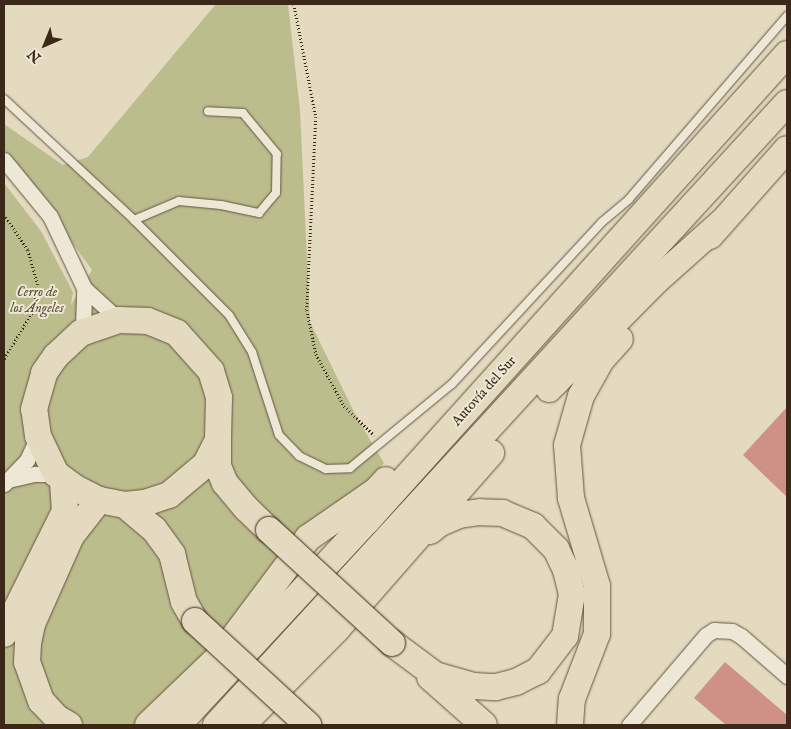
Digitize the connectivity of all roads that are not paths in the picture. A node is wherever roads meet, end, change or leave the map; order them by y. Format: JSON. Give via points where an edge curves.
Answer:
{"nodes":[{"id":1,"x":787,"y":16,"type":"edge"},
{"id":2,"x":787,"y":54,"type":"edge"},
{"id":3,"x":4,"y":99,"type":"edge"},
{"id":4,"x":787,"y":103,"type":"edge"},
{"id":5,"x":208,"y":111,"type":"dead end"},
{"id":6,"x":787,"y":149,"type":"edge"},
{"id":7,"x":4,"y":160,"type":"edge"},
{"id":8,"x":134,"y":220,"type":"junction"},
{"id":9,"x":721,"y":223,"type":"junction"},
{"id":10,"x":598,"y":263,"type":"junction"},
{"id":11,"x":84,"y":288,"type":"junction"},
{"id":12,"x":118,"y":320,"type":"junction"},
{"id":13,"x":80,"y":333,"type":"junction"},
{"id":14,"x":38,"y":436,"type":"junction"},
{"id":15,"x":218,"y":440,"type":"junction"},
{"id":16,"x":59,"y":477,"type":"junction"},
{"id":17,"x":6,"y":482,"type":"edge"},
{"id":18,"x":98,"y":500,"type":"junction"},
{"id":19,"x":125,"y":505,"type":"junction"},
{"id":20,"x":410,"y":547,"type":"junction"},
{"id":21,"x":4,"y":634,"type":"edge"},
{"id":22,"x":392,"y":643,"type":"junction"},
{"id":23,"x":787,"y":676,"type":"edge"},
{"id":24,"x":69,"y":725,"type":"edge"},
{"id":25,"x":148,"y":725,"type":"edge"},
{"id":26,"x":178,"y":725,"type":"edge"},
{"id":27,"x":216,"y":725,"type":"edge"},
{"id":28,"x":242,"y":725,"type":"edge"},
{"id":29,"x":308,"y":725,"type":"edge"},
{"id":30,"x":484,"y":725,"type":"edge"},
{"id":31,"x":570,"y":725,"type":"edge"},
{"id":32,"x":630,"y":725,"type":"edge"}],
"edges":[{"from":1,"to":8,"type":"lane","via":[[629,199],[602,222],[452,384],[350,468],[326,469],[299,456],[279,435],[252,352],[229,315]]},
{"from":2,"to":10,"type":"highway","name":"Autovía del Sur"},
{"from":3,"to":8,"type":"lane"},
{"from":4,"to":27,"type":"highway","name":"Autovía del Sur"},
{"from":5,"to":8,"type":"lane","via":[[243,113],[277,154],[276,194],[259,214],[221,205],[179,201]]},
{"from":6,"to":9,"type":"highway"},
{"from":7,"to":11,"type":"street","via":[[50,216]]},
{"from":9,"to":20,"type":"highway","via":[[657,280],[545,393]]},
{"from":9,"to":31,"type":"highway","via":[[601,360],[581,396],[567,446],[571,498],[597,586],[597,634],[572,699]]},
{"from":10,"to":25,"type":"highway","via":[[532,324],[378,490],[308,538],[219,657]]},
{"from":10,"to":26,"type":"highway","name":"Autovía del Sur","via":[[367,521]]},
{"from":11,"to":12,"type":"street"},
{"from":11,"to":13,"type":"street"},
{"from":12,"to":13,"type":"highway"},
{"from":12,"to":15,"type":"highway","via":[[148,322],[177,333],[211,371],[219,398]]},
{"from":13,"to":14,"type":"highway","via":[[44,373],[34,409]]},
{"from":14,"to":16,"type":"highway"},
{"from":14,"to":17,"type":"street","via":[[27,460]]},
{"from":15,"to":19,"type":"highway","via":[[206,464],[169,495]]},
{"from":15,"to":22,"type":"highway","bridge":true,"via":[[218,466],[225,483],[246,509]]},
{"from":16,"to":17,"type":"street","via":[[35,474]]},
{"from":16,"to":18,"type":"highway"},
{"from":16,"to":21,"type":"highway","via":[[65,511]]},
{"from":18,"to":19,"type":"highway"},
{"from":18,"to":24,"type":"highway","via":[[71,536],[32,624],[28,643],[27,662],[41,700],[57,718]]},
{"from":19,"to":29,"type":"highway","bridge":true,"via":[[154,530],[172,554],[184,602],[195,621]]},
{"from":20,"to":22,"type":"highway","via":[[440,523],[459,515],[503,513],[533,526],[556,549],[566,570],[572,594],[570,617],[565,636],[538,671],[496,687],[474,686],[435,675]]},
{"from":20,"to":28,"type":"highway","via":[[337,630]]},
{"from":22,"to":30,"type":"highway"},
{"from":23,"to":32,"type":"street","via":[[741,636],[722,629],[706,635]]}]}
